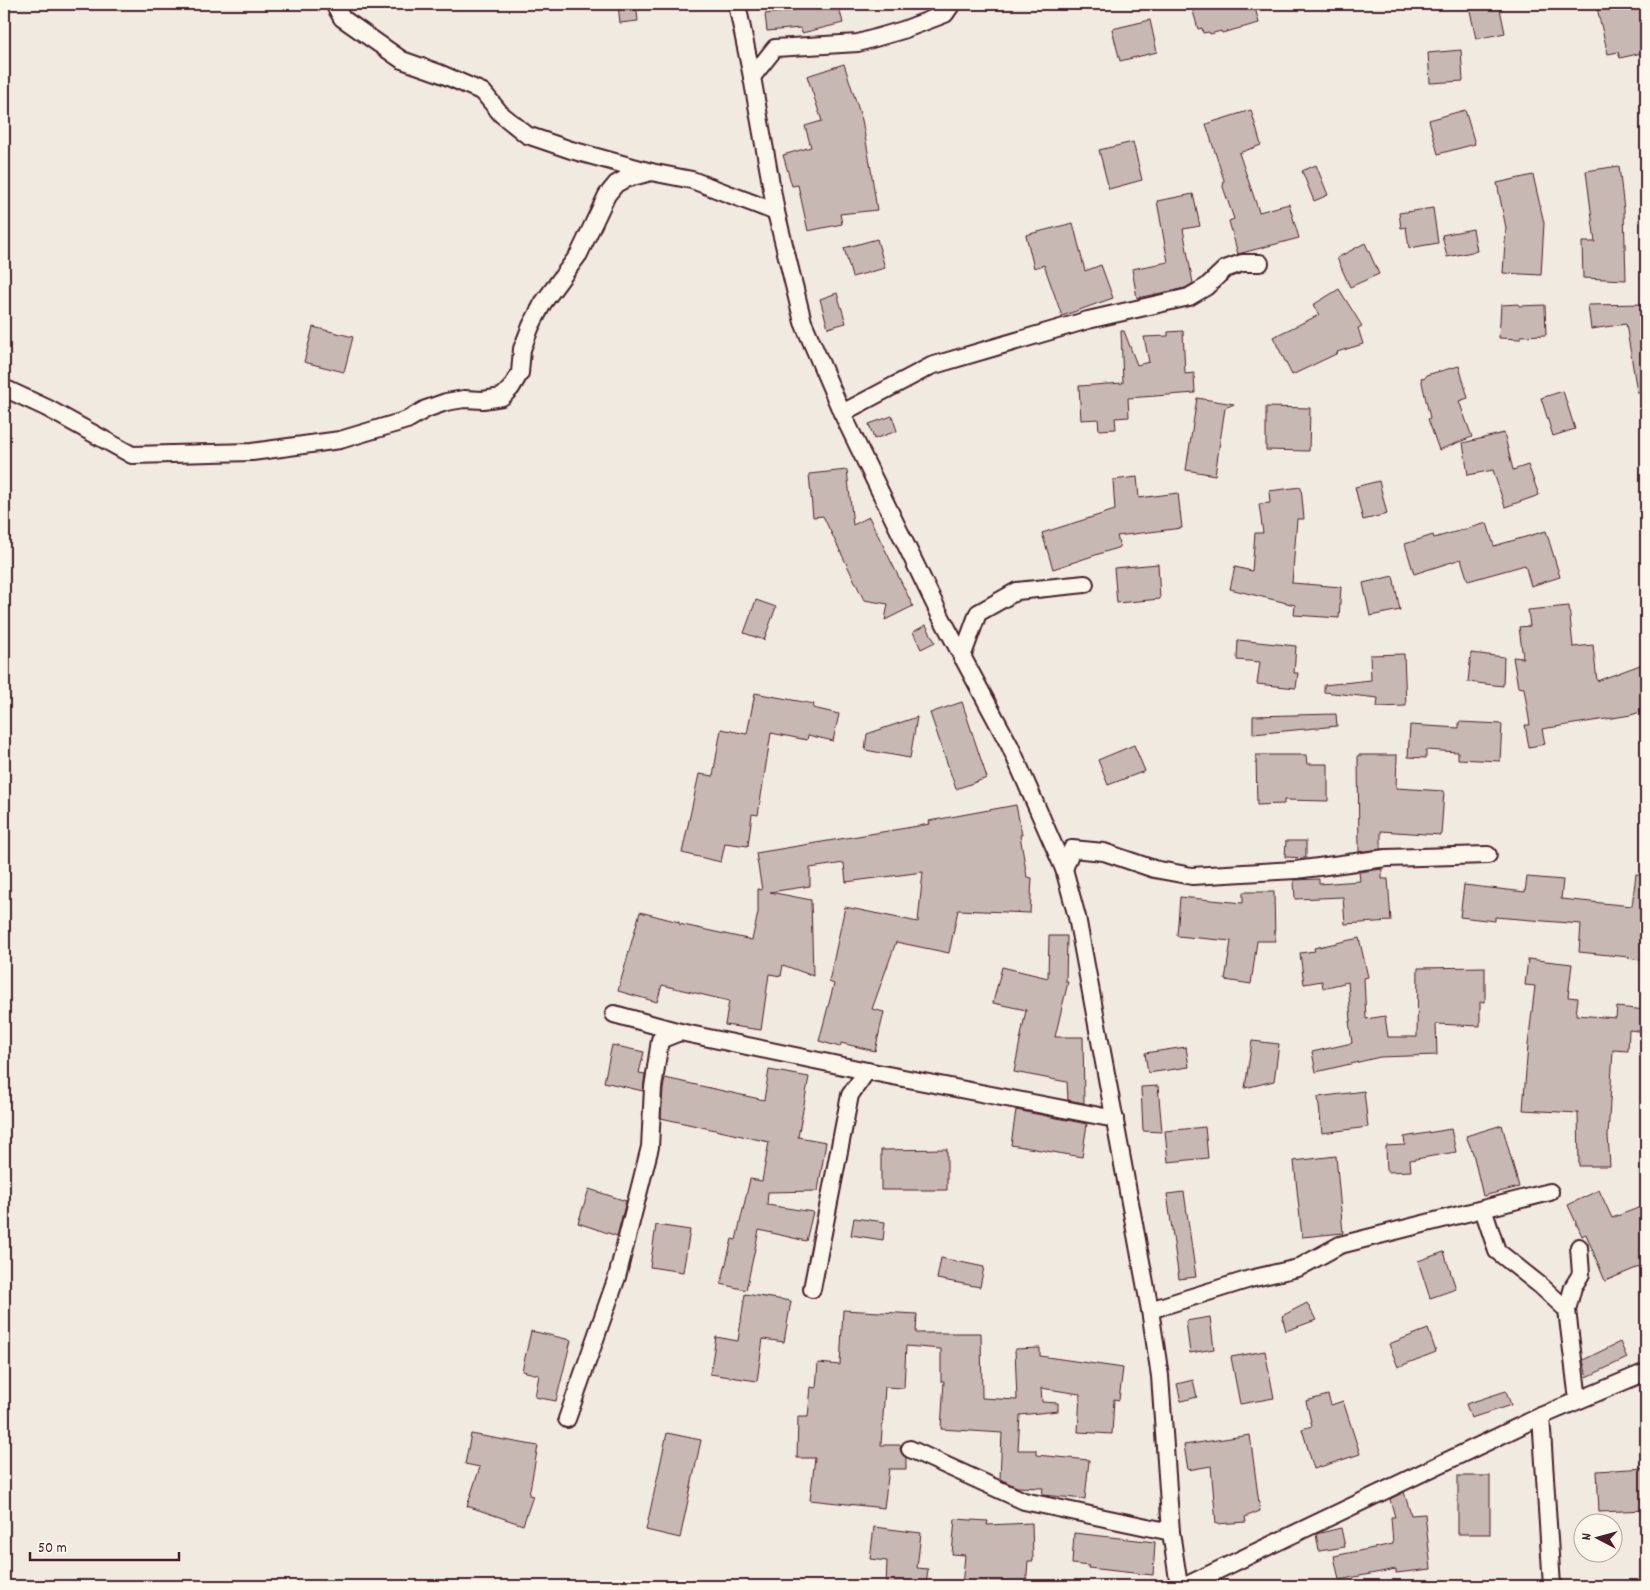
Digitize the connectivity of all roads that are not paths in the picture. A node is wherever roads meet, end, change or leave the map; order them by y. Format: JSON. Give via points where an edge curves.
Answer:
{"nodes":[{"id":1,"x":334,"y":4,"type":"edge"},
{"id":2,"x":737,"y":4,"type":"edge"},
{"id":3,"x":952,"y":4,"type":"edge"},
{"id":4,"x":752,"y":77,"type":"junction"},
{"id":5,"x":651,"y":172,"type":"junction"},
{"id":6,"x":776,"y":212,"type":"junction"},
{"id":7,"x":1260,"y":263,"type":"dead end"},
{"id":8,"x":4,"y":388,"type":"edge"},
{"id":9,"x":842,"y":413,"type":"junction"},
{"id":10,"x":1086,"y":584,"type":"dead end"},
{"id":11,"x":962,"y":657,"type":"junction"},
{"id":12,"x":1488,"y":855,"type":"dead end"},
{"id":13,"x":1064,"y":869,"type":"junction"},
{"id":14,"x":614,"y":1014,"type":"dead end"},
{"id":15,"x":680,"y":1032,"type":"junction"},
{"id":16,"x":867,"y":1071,"type":"junction"},
{"id":17,"x":1115,"y":1119,"type":"junction"},
{"id":18,"x":1550,"y":1192,"type":"dead end"},
{"id":19,"x":1483,"y":1209,"type":"junction"},
{"id":20,"x":1579,"y":1247,"type":"dead end"},
{"id":21,"x":812,"y":1289,"type":"dead end"},
{"id":22,"x":1150,"y":1310,"type":"junction"},
{"id":23,"x":1567,"y":1310,"type":"junction"},
{"id":24,"x":1646,"y":1372,"type":"edge"},
{"id":25,"x":1578,"y":1400,"type":"junction"},
{"id":26,"x":1541,"y":1416,"type":"junction"},
{"id":27,"x":568,"y":1419,"type":"dead end"},
{"id":28,"x":910,"y":1449,"type":"dead end"},
{"id":29,"x":1171,"y":1532,"type":"junction"},
{"id":30,"x":1179,"y":1586,"type":"edge"},
{"id":31,"x":1185,"y":1586,"type":"edge"},
{"id":32,"x":1552,"y":1586,"type":"edge"}],
"edges":[{"from":1,"to":5,"type":"street","via":[[342,18],[402,60],[483,92],[501,114],[527,135]]},
{"from":2,"to":4,"type":"street"},
{"from":3,"to":4,"type":"street","via":[[945,14],[858,44],[775,48]]},
{"from":4,"to":6,"type":"street"},
{"from":5,"to":6,"type":"street","via":[[692,180]]},
{"from":5,"to":8,"type":"street","via":[[625,179],[607,195],[579,254],[543,303],[522,349],[520,373],[502,397],[446,402],[407,420],[340,440],[252,452],[132,455]]},
{"from":6,"to":9,"type":"street","via":[[803,322]]},
{"from":7,"to":9,"type":"street","via":[[1225,269],[1206,287],[1189,297],[1088,320],[931,366]]},
{"from":9,"to":11,"type":"street"},
{"from":10,"to":11,"type":"street","via":[[1018,591],[978,613]]},
{"from":11,"to":13,"type":"street","via":[[1010,746]]},
{"from":12,"to":13,"type":"street","via":[[1386,858],[1296,870],[1192,876],[1154,869],[1104,852],[1072,849]]},
{"from":13,"to":17,"type":"street","via":[[1077,917]]},
{"from":14,"to":15,"type":"street"},
{"from":15,"to":16,"type":"street"},
{"from":15,"to":27,"type":"street","via":[[660,1040],[653,1088],[650,1147],[617,1277]]},
{"from":16,"to":17,"type":"street"},
{"from":16,"to":21,"type":"street","via":[[850,1095]]},
{"from":17,"to":22,"type":"street"},
{"from":18,"to":19,"type":"street"},
{"from":19,"to":22,"type":"street","via":[[1340,1246],[1298,1268],[1250,1279]]},
{"from":19,"to":23,"type":"street","via":[[1497,1251]]},
{"from":20,"to":23,"type":"street","via":[[1581,1274],[1573,1287]]},
{"from":22,"to":29,"type":"street","via":[[1160,1376]]},
{"from":23,"to":25,"type":"street"},
{"from":24,"to":25,"type":"street"},
{"from":25,"to":26,"type":"street"},
{"from":26,"to":31,"type":"street"},
{"from":26,"to":32,"type":"street"},
{"from":28,"to":29,"type":"street","via":[[1024,1501]]},
{"from":29,"to":30,"type":"street"}]}
